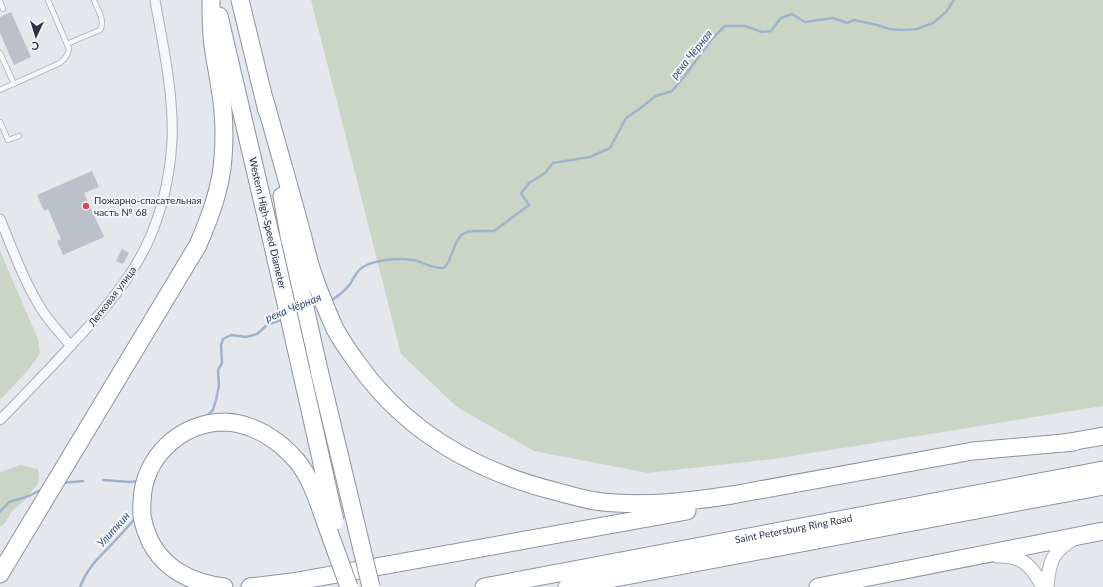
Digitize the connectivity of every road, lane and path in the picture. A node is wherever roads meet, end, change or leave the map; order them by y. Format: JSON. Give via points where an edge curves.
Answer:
{"nodes":[{"id":1,"x":48,"y":0,"type":"edge"},
{"id":2,"x":94,"y":0,"type":"edge"},
{"id":3,"x":155,"y":0,"type":"edge"},
{"id":4,"x":211,"y":0,"type":"edge"},
{"id":5,"x":215,"y":0,"type":"edge"},
{"id":6,"x":240,"y":0,"type":"edge"},
{"id":7,"x":0,"y":1,"type":"edge"},
{"id":8,"x":3,"y":9,"type":"dead end"},
{"id":9,"x":67,"y":44,"type":"junction"},
{"id":10,"x":0,"y":53,"type":"edge"},
{"id":11,"x":14,"y":84,"type":"junction"},
{"id":12,"x":0,"y":90,"type":"edge"},
{"id":13,"x":0,"y":122,"type":"edge"},
{"id":14,"x":19,"y":136,"type":"dead end"},
{"id":15,"x":0,"y":219,"type":"edge"},
{"id":16,"x":297,"y":240,"type":"junction"},
{"id":17,"x":71,"y":346,"type":"junction"},
{"id":18,"x":0,"y":420,"type":"edge"},
{"id":19,"x":1103,"y":436,"type":"edge"},
{"id":20,"x":1074,"y":442,"type":"junction"},
{"id":21,"x":1103,"y":470,"type":"edge"},
{"id":22,"x":1103,"y":486,"type":"edge"},
{"id":23,"x":1103,"y":531,"type":"edge"},
{"id":24,"x":1081,"y":535,"type":"junction"},
{"id":25,"x":971,"y":557,"type":"junction"},
{"id":26,"x":0,"y":574,"type":"edge"},
{"id":27,"x":224,"y":587,"type":"edge"},
{"id":28,"x":250,"y":587,"type":"edge"},
{"id":29,"x":350,"y":587,"type":"edge"},
{"id":30,"x":371,"y":587,"type":"edge"},
{"id":31,"x":484,"y":587,"type":"edge"},
{"id":32,"x":567,"y":587,"type":"edge"},
{"id":33,"x":818,"y":587,"type":"edge"},
{"id":34,"x":1043,"y":587,"type":"edge"},
{"id":35,"x":1047,"y":587,"type":"edge"}],
"edges":[{"from":1,"to":9,"type":"lane"},
{"from":2,"to":9,"type":"lane","via":[[103,23],[102,27]]},
{"from":3,"to":17,"type":"street","name":"Легковая улица","via":[[170,98],[172,142],[166,187],[147,244],[130,274],[99,315]]},
{"from":4,"to":26,"type":"highway","via":[[213,44],[224,131],[223,159],[208,221],[198,245]]},
{"from":5,"to":29,"type":"highway","name":"Western High-Speed Diameter","bridge":true},
{"from":6,"to":16,"type":"highway","name":"Western High-Speed Diameter"},
{"from":7,"to":8,"type":"lane"},
{"from":9,"to":11,"type":"lane","via":[[68,55],[64,60]]},
{"from":10,"to":11,"type":"lane"},
{"from":11,"to":12,"type":"lane"},
{"from":13,"to":14,"type":"lane","via":[[8,140]]},
{"from":15,"to":17,"type":"street","via":[[31,290],[52,324]]},
{"from":16,"to":20,"type":"highway","via":[[346,348],[371,382],[395,407],[427,434],[476,463],[526,483],[578,497],[595,501],[643,504],[703,500],[973,451]]},
{"from":16,"to":30,"type":"highway","name":"Western High-Speed Diameter","bridge":true,"via":[[319,370]]},
{"from":17,"to":18,"type":"street","name":"Легковая улица"},
{"from":19,"to":20,"type":"highway"},
{"from":20,"to":28,"type":"highway","via":[[308,579]]},
{"from":21,"to":31,"type":"highway","name":"Saint Petersburg Ring Road"},
{"from":22,"to":32,"type":"highway","name":"Saint Petersburg Ring Road"},
{"from":23,"to":24,"type":"highway"},
{"from":24,"to":25,"type":"highway"},
{"from":24,"to":35,"type":"main road","via":[[1056,552],[1050,562]]},
{"from":25,"to":33,"type":"highway"},
{"from":25,"to":34,"type":"main road","via":[[1015,557],[1027,564]]},
{"from":27,"to":29,"type":"highway","bridge":true,"via":[[208,585],[176,571],[151,543],[142,519],[142,491],[161,450],[185,432],[200,425],[224,422],[253,428],[267,435],[283,446],[298,462],[314,490]]}]}
